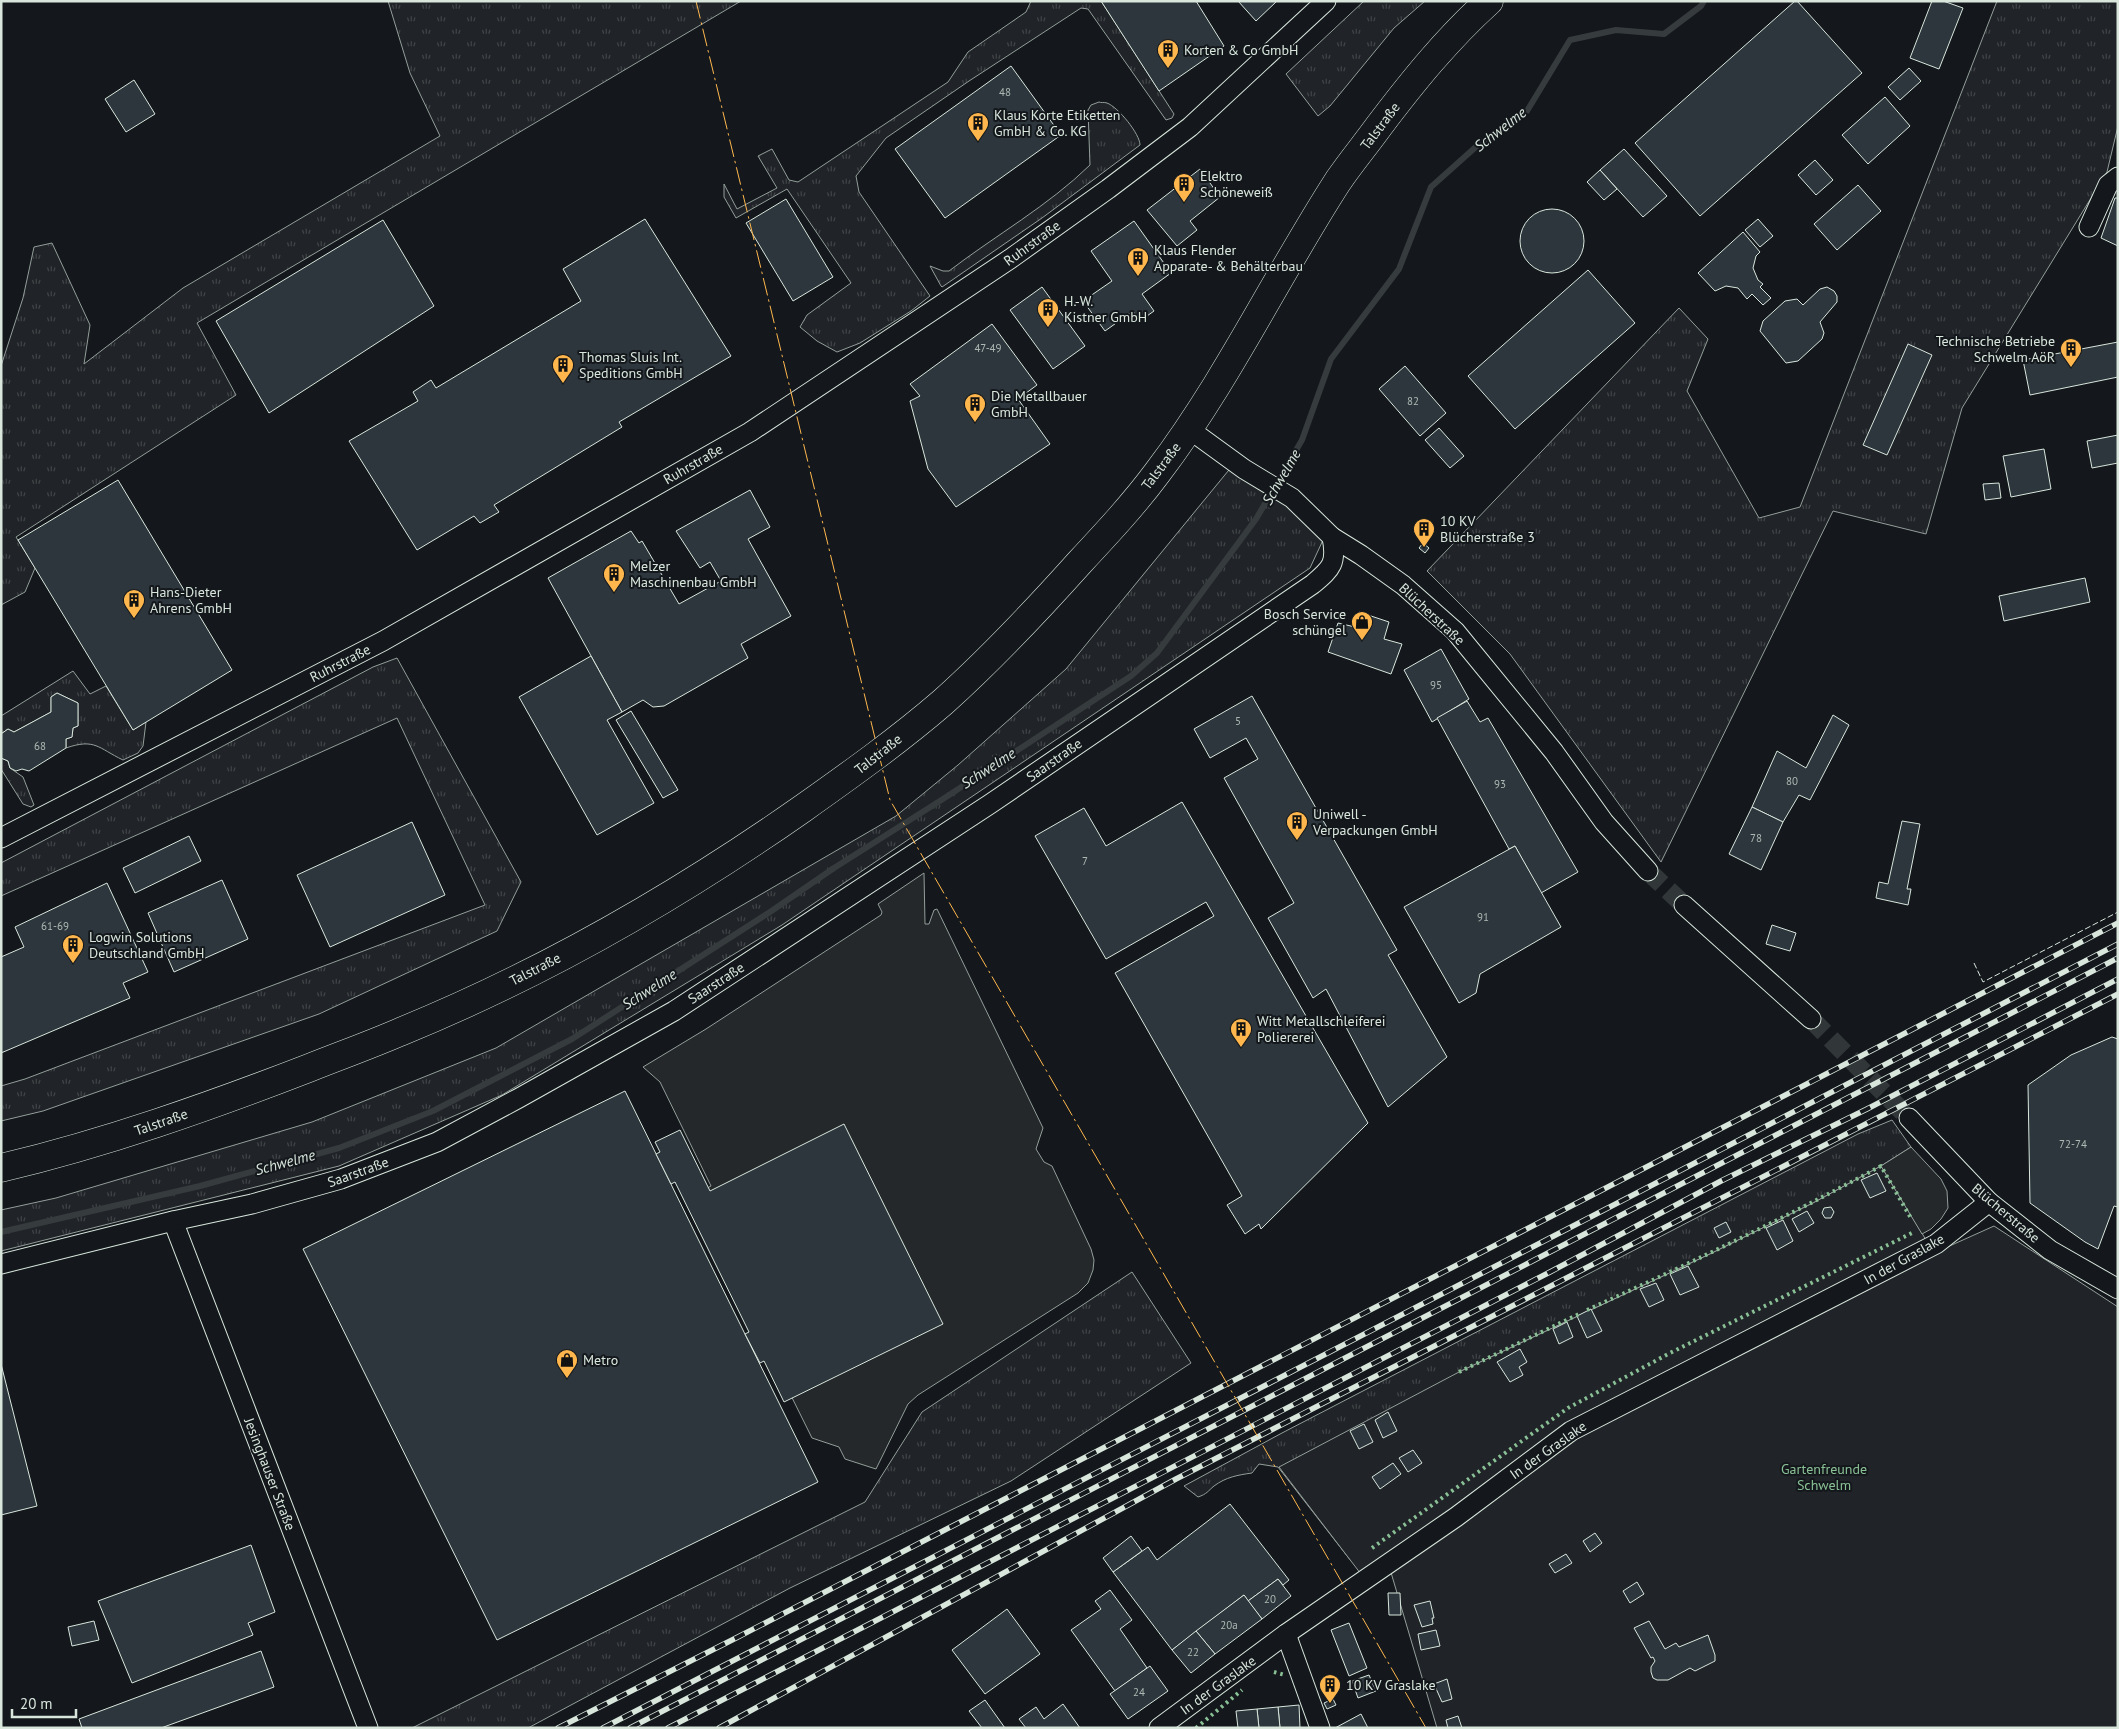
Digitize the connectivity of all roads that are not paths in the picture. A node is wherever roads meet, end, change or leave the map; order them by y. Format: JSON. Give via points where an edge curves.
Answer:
{"nodes":[{"id":1,"x":1326,"y":1,"type":"edge"},
{"id":2,"x":1489,"y":1,"type":"edge"},
{"id":3,"x":2118,"y":177,"type":"edge"},
{"id":4,"x":2089,"y":227,"type":"dead end"},
{"id":5,"x":1189,"y":429,"type":"junction"},
{"id":6,"x":1332,"y":538,"type":"junction"},
{"id":7,"x":1,"y":838,"type":"edge"},
{"id":8,"x":1648,"y":871,"type":"tunnel mouth"},
{"id":9,"x":1684,"y":905,"type":"tunnel mouth"},
{"id":10,"x":1811,"y":1019,"type":"tunnel mouth"},
{"id":11,"x":1909,"y":1118,"type":"tunnel mouth"},
{"id":12,"x":1,"y":1168,"type":"edge"},
{"id":13,"x":1989,"y":1202,"type":"junction"},
{"id":14,"x":172,"y":1221,"type":"junction"},
{"id":15,"x":1,"y":1264,"type":"edge"},
{"id":16,"x":2118,"y":1289,"type":"edge"},
{"id":17,"x":1286,"y":1634,"type":"junction"},
{"id":18,"x":368,"y":1728,"type":"edge"},
{"id":19,"x":1159,"y":1728,"type":"edge"},
{"id":20,"x":1320,"y":1728,"type":"edge"}],
"edges":[{"from":1,"to":7,"type":"street","name":"Ruhrstraße","via":[[1190,127],[1108,189],[1010,260],[750,432],[383,640]]},
{"from":2,"to":5,"type":"main road","name":"Talstraße","via":[[1416,77],[1340,178]]},
{"from":3,"to":4,"type":"street","via":[[2108,185]]},
{"from":5,"to":6,"type":"street","name":"Blücherstraße","via":[[1292,498]]},
{"from":5,"to":12,"type":"main road","name":"Talstraße","via":[[1145,488],[1063,581],[990,658],[940,704],[853,773],[764,836],[684,886],[585,943],[404,1031],[145,1128]]},
{"from":6,"to":8,"type":"street","name":"Blücherstraße","via":[[1403,585],[1455,631],[1554,752],[1604,822]]},
{"from":6,"to":14,"type":"street","name":"Saarstraße","via":[[1334,560],[1329,570],[1313,584],[990,804],[674,1010],[437,1142],[342,1180]]},
{"from":9,"to":10,"type":"street"},
{"from":11,"to":13,"type":"street","name":"Blücherstraße"},
{"from":13,"to":16,"type":"street","name":"Blücherstraße","via":[[2050,1250]]},
{"from":13,"to":17,"type":"street","name":"In der Graslake","via":[[1936,1244],[1571,1431],[1456,1517]]},
{"from":14,"to":15,"type":"street","name":"Saarstraße"},
{"from":14,"to":18,"type":"street","name":"Jesinghauser Straße"},
{"from":17,"to":19,"type":"street","name":"In der Graslake"},
{"from":17,"to":20,"type":"street"}]}
